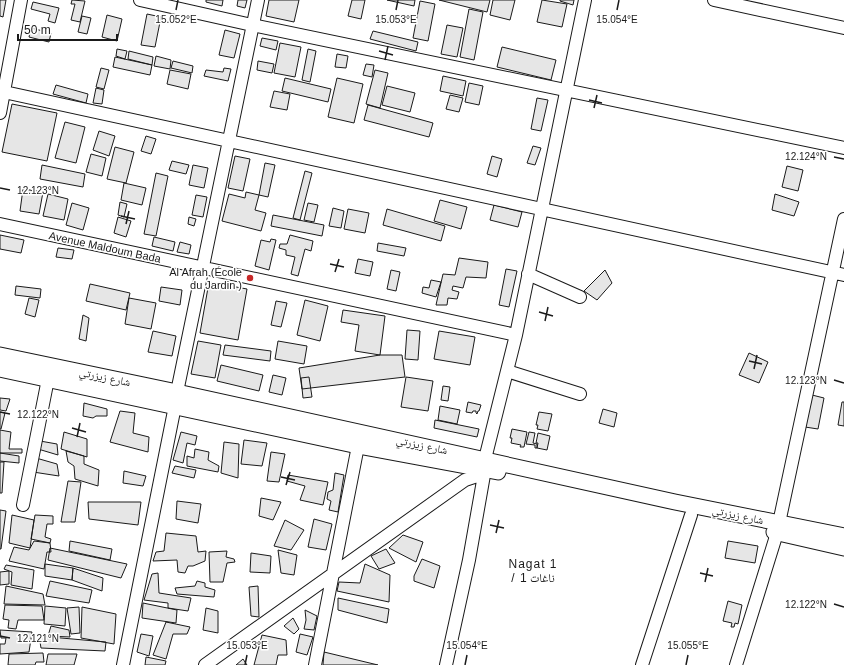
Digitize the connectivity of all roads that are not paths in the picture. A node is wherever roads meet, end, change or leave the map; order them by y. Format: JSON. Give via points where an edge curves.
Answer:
{"nodes":[{"id":1,"x":21,"y":0,"type":"edge"},
{"id":2,"x":140,"y":0,"type":"edge"},
{"id":3,"x":258,"y":0,"type":"edge"},
{"id":4,"x":585,"y":0,"type":"edge"},
{"id":5,"x":714,"y":0,"type":"edge"},
{"id":6,"x":252,"y":25,"type":"junction"},
{"id":7,"x":844,"y":28,"type":"edge"},
{"id":8,"x":566,"y":90,"type":"junction"},
{"id":9,"x":2,"y":91,"type":"edge"},
{"id":10,"x":0,"y":113,"type":"edge"},
{"id":11,"x":228,"y":141,"type":"junction"},
{"id":12,"x":844,"y":148,"type":"edge"},
{"id":13,"x":541,"y":208,"type":"junction"},
{"id":14,"x":844,"y":219,"type":"edge"},
{"id":15,"x":0,"y":224,"type":"edge"},
{"id":16,"x":206,"y":268,"type":"junction"},
{"id":17,"x":528,"y":274,"type":"junction"},
{"id":18,"x":838,"y":274,"type":"edge"},
{"id":19,"x":580,"y":297,"type":"dead end"},
{"id":20,"x":516,"y":334,"type":"junction"},
{"id":21,"x":0,"y":355,"type":"edge"},
{"id":22,"x":0,"y":369,"type":"edge"},
{"id":23,"x":507,"y":371,"type":"junction"},
{"id":24,"x":48,"y":379,"type":"junction"},
{"id":25,"x":580,"y":394,"type":"dead end"},
{"id":26,"x":176,"y":399,"type":"junction"},
{"id":27,"x":358,"y":446,"type":"junction"},
{"id":28,"x":485,"y":468,"type":"junction"},
{"id":29,"x":23,"y":505,"type":"dead end"},
{"id":30,"x":691,"y":515,"type":"junction"},
{"id":31,"x":778,"y":528,"type":"junction"},
{"id":32,"x":844,"y":536,"type":"edge"},
{"id":33,"x":844,"y":548,"type":"edge"},
{"id":34,"x":332,"y":575,"type":"junction"},
{"id":35,"x":123,"y":665,"type":"edge"},
{"id":36,"x":205,"y":665,"type":"edge"},
{"id":37,"x":315,"y":665,"type":"edge"},
{"id":38,"x":446,"y":665,"type":"edge"},
{"id":39,"x":642,"y":665,"type":"edge"},
{"id":40,"x":736,"y":665,"type":"edge"}],
"edges":[{"from":1,"to":9,"type":"street"},
{"from":2,"to":6,"type":"street"},
{"from":3,"to":6,"type":"street"},
{"from":4,"to":8,"type":"street"},
{"from":5,"to":7,"type":"street"},
{"from":6,"to":8,"type":"street"},
{"from":6,"to":11,"type":"street"},
{"from":8,"to":12,"type":"street"},
{"from":8,"to":13,"type":"street"},
{"from":9,"to":10,"type":"street"},
{"from":9,"to":11,"type":"street"},
{"from":11,"to":13,"type":"street"},
{"from":11,"to":16,"type":"street"},
{"from":13,"to":17,"type":"street"},
{"from":13,"to":18,"type":"street"},
{"from":14,"to":18,"type":"street"},
{"from":15,"to":16,"type":"street","name":"Avenue Maldoum Bada"},
{"from":16,"to":20,"type":"street","name":"Avenue Maldoum Bada"},
{"from":16,"to":26,"type":"street"},
{"from":17,"to":19,"type":"street"},
{"from":17,"to":20,"type":"street"},
{"from":18,"to":31,"type":"street"},
{"from":20,"to":23,"type":"street"},
{"from":21,"to":26,"type":"street","name":"شارع زيزرتي"},
{"from":22,"to":24,"type":"street","name":"شارع زيزرتي"},
{"from":23,"to":25,"type":"street"},
{"from":23,"to":28,"type":"street"},
{"from":24,"to":26,"type":"street","name":"شارع زيزرتي"},
{"from":24,"to":29,"type":"street"},
{"from":26,"to":27,"type":"street","name":"شارع زيزرتي"},
{"from":26,"to":28,"type":"street","name":"شارع زيزرتي"},
{"from":26,"to":35,"type":"street"},
{"from":27,"to":28,"type":"street","name":"شارع زيزرتي"},
{"from":27,"to":34,"type":"street"},
{"from":28,"to":30,"type":"street","name":"شارع زيزرتي"},
{"from":28,"to":31,"type":"street","name":"شارع زيزرتي","via":[[675,502]]},
{"from":28,"to":34,"type":"street"},
{"from":28,"to":38,"type":"street","via":[[469,560]]},
{"from":30,"to":31,"type":"street","name":"شارع زيزرتي"},
{"from":30,"to":39,"type":"street"},
{"from":31,"to":32,"type":"street","name":"شارع زيزرتي"},
{"from":31,"to":33,"type":"street","name":"شارع زيزرتي"},
{"from":31,"to":40,"type":"street"},
{"from":34,"to":36,"type":"street"},
{"from":34,"to":37,"type":"street"}]}
